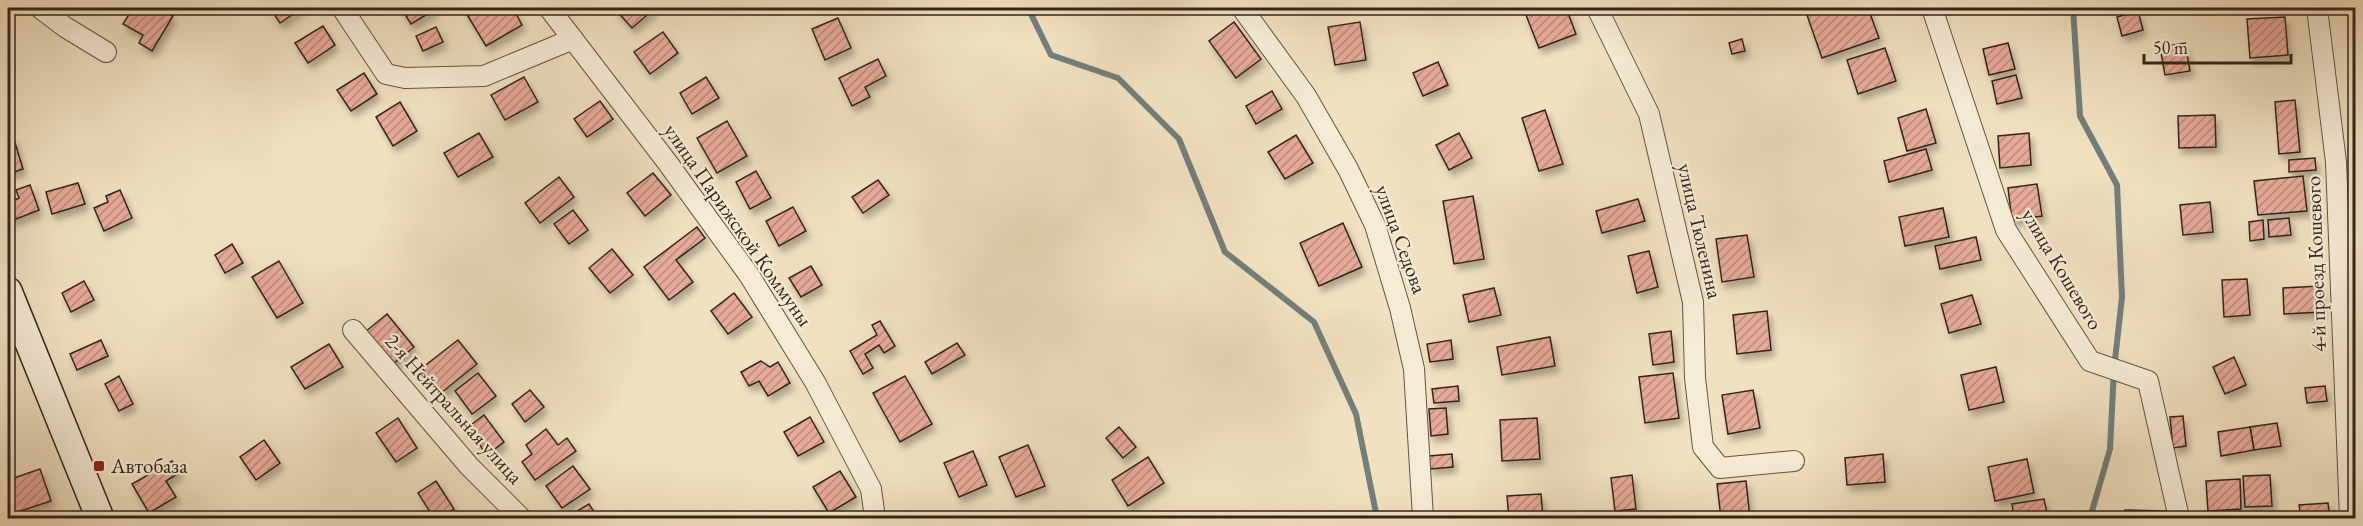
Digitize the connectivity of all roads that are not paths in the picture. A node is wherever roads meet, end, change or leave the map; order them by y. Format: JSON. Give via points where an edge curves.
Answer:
{"nodes":[{"id":1,"x":40,"y":8,"type":"edge"},
{"id":2,"x":342,"y":8,"type":"edge"},
{"id":3,"x":549,"y":8,"type":"edge"},
{"id":4,"x":1242,"y":8,"type":"edge"},
{"id":5,"x":1598,"y":8,"type":"edge"},
{"id":6,"x":1932,"y":8,"type":"edge"},
{"id":7,"x":2317,"y":8,"type":"edge"},
{"id":8,"x":573,"y":39,"type":"junction"},
{"id":9,"x":106,"y":52,"type":"dead end"},
{"id":10,"x":8,"y":291,"type":"edge"},
{"id":11,"x":353,"y":330,"type":"dead end"},
{"id":12,"x":1794,"y":461,"type":"dead end"},
{"id":13,"x":2352,"y":464,"type":"edge"},
{"id":14,"x":100,"y":519,"type":"edge"},
{"id":15,"x":521,"y":519,"type":"edge"},
{"id":16,"x":875,"y":519,"type":"edge"},
{"id":17,"x":1423,"y":519,"type":"edge"},
{"id":18,"x":2179,"y":519,"type":"edge"},
{"id":19,"x":2350,"y":519,"type":"edge"}],
"edges":[{"from":1,"to":9,"type":"street"},
{"from":2,"to":8,"type":"street","via":[[386,74],[405,78],[484,76]]},
{"from":3,"to":8,"type":"street","name":"улица Парижской Коммуны"},
{"from":4,"to":17,"type":"street","name":"улица Седова","via":[[1306,96],[1348,169],[1374,225],[1414,369]]},
{"from":5,"to":12,"type":"street","name":"улица Тюленина","via":[[1651,125],[1693,302],[1695,378],[1703,447],[1720,468]]},
{"from":6,"to":18,"type":"street","name":"улица Кошевого","via":[[2007,230],[2090,361],[2148,381]]},
{"from":7,"to":13,"type":"street","name":"4-й проезд Кошевого","via":[[2336,162]]},
{"from":8,"to":16,"type":"street","name":"улица Парижской Коммуны","via":[[755,285],[815,382],[871,489]]},
{"from":10,"to":14,"type":"main road"},
{"from":11,"to":15,"type":"street","name":"2-я Нейтральная улица"},
{"from":13,"to":19,"type":"street","name":"4-й проезд Кошевого"}]}
